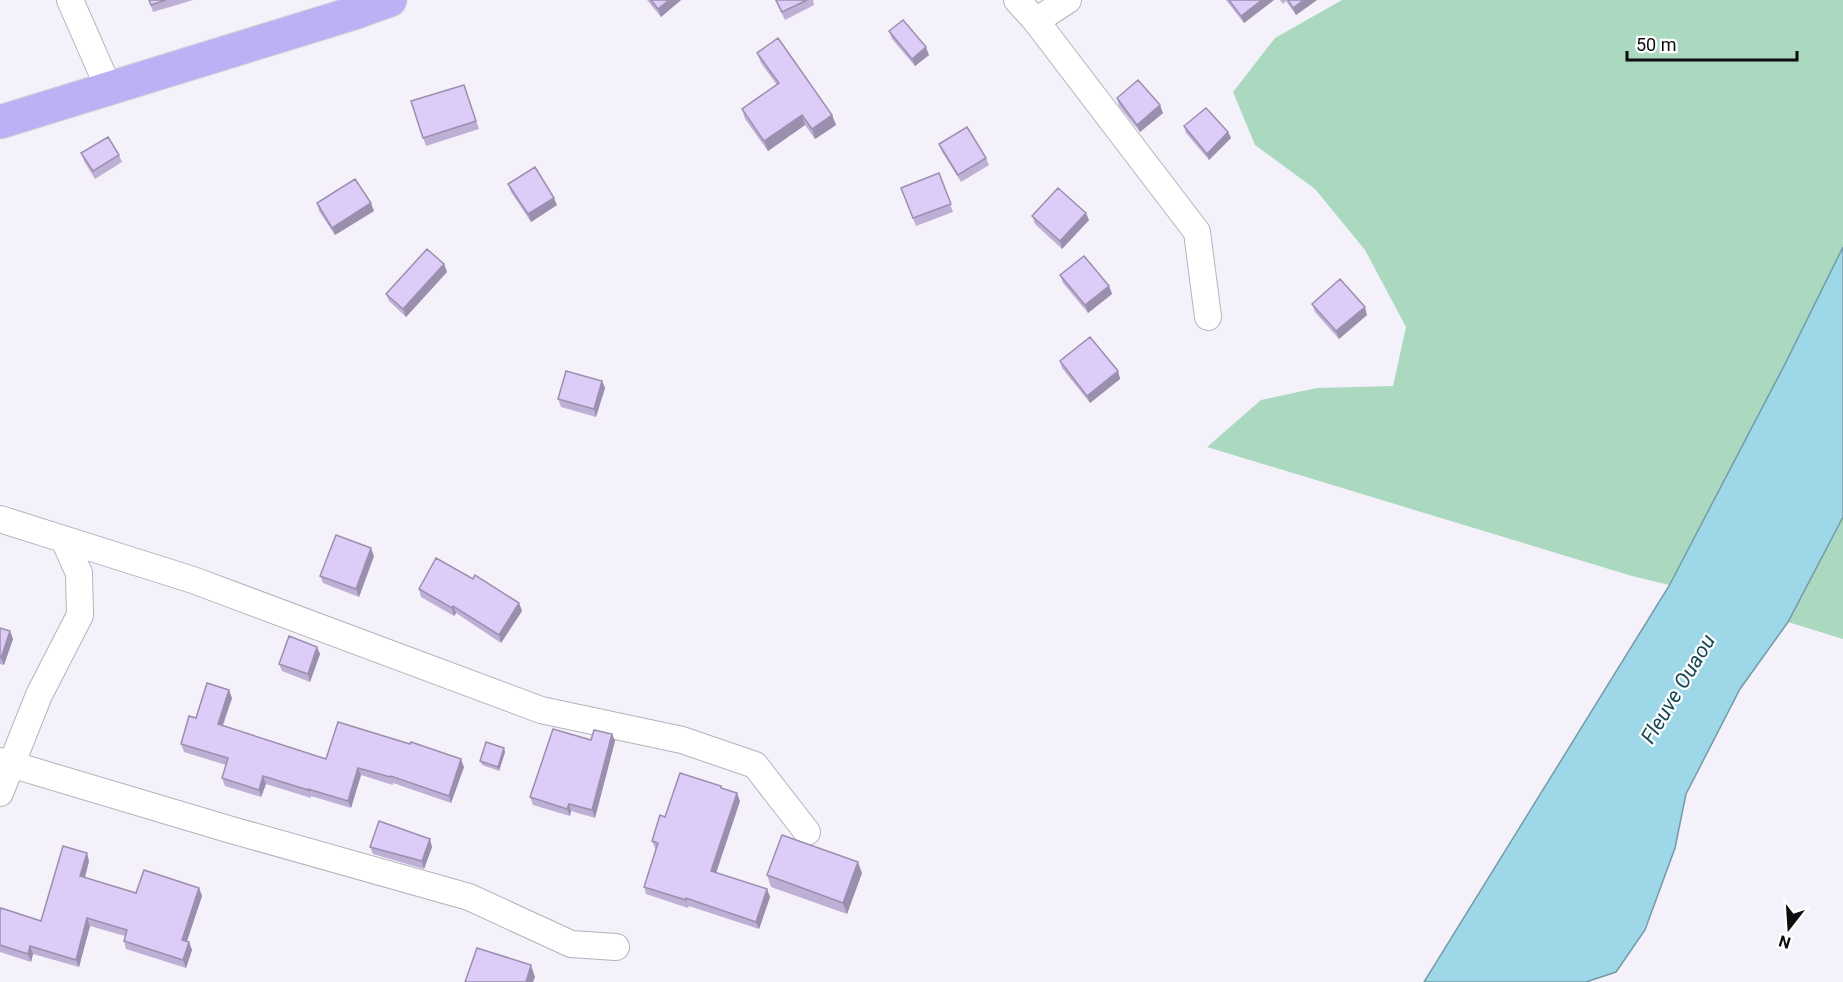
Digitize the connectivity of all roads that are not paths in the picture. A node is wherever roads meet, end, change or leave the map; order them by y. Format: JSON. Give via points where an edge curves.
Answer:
{"nodes":[{"id":1,"x":70,"y":0,"type":"edge"},
{"id":2,"x":390,"y":0,"type":"edge"},
{"id":3,"x":1017,"y":0,"type":"edge"},
{"id":4,"x":1068,"y":0,"type":"edge"},
{"id":5,"x":1036,"y":21,"type":"junction"},
{"id":6,"x":109,"y":89,"type":"junction"},
{"id":7,"x":0,"y":122,"type":"edge"},
{"id":8,"x":1208,"y":317,"type":"dead end"},
{"id":9,"x":0,"y":519,"type":"edge"},
{"id":10,"x":64,"y":540,"type":"junction"},
{"id":11,"x":6,"y":763,"type":"edge"},
{"id":12,"x":0,"y":793,"type":"edge"},
{"id":13,"x":807,"y":832,"type":"dead end"},
{"id":14,"x":616,"y":947,"type":"dead end"}],
"edges":[{"from":1,"to":6,"type":"street"},
{"from":2,"to":6,"type":"highway"},
{"from":3,"to":5,"type":"street"},
{"from":4,"to":5,"type":"street"},
{"from":5,"to":8,"type":"street","via":[[1197,232]]},
{"from":6,"to":7,"type":"highway"},
{"from":9,"to":10,"type":"street"},
{"from":10,"to":11,"type":"street","via":[[79,573],[80,615]]},
{"from":10,"to":13,"type":"street","via":[[203,584],[541,710],[682,740],[755,765]]},
{"from":11,"to":12,"type":"street"},
{"from":11,"to":14,"type":"street","via":[[470,897],[570,944]]}]}
